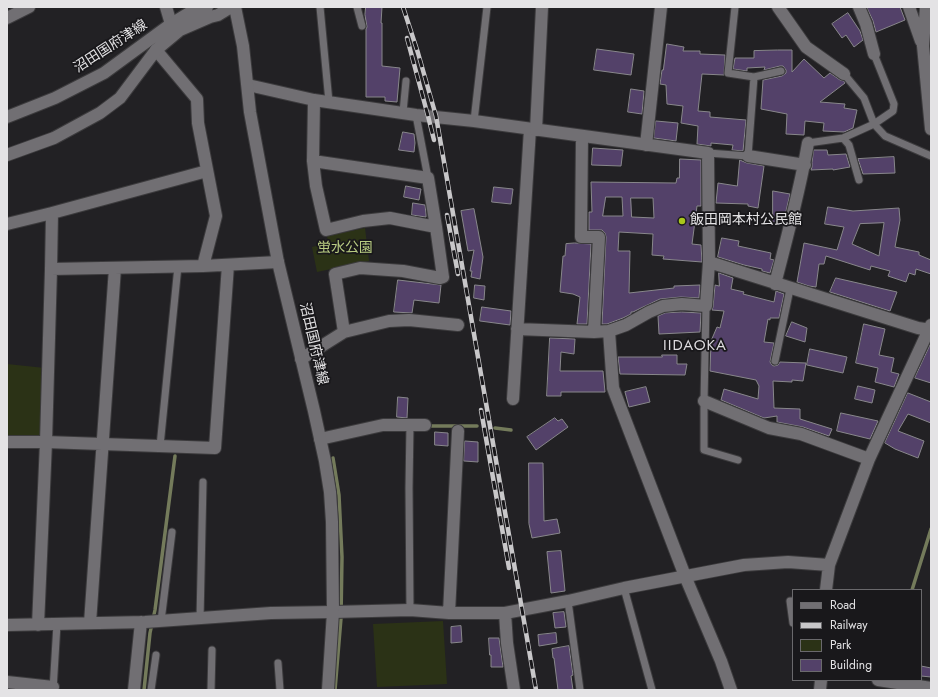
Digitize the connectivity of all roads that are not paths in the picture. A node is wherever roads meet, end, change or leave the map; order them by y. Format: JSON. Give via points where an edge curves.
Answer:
{"nodes":[{"id":1,"x":29,"y":7,"type":"edge"},
{"id":2,"x":166,"y":7,"type":"edge"},
{"id":3,"x":206,"y":7,"type":"edge"},
{"id":4,"x":231,"y":7,"type":"edge"},
{"id":5,"x":235,"y":7,"type":"edge"},
{"id":6,"x":320,"y":7,"type":"edge"},
{"id":7,"x":357,"y":7,"type":"edge"},
{"id":8,"x":487,"y":7,"type":"edge"},
{"id":9,"x":542,"y":7,"type":"edge"},
{"id":10,"x":661,"y":7,"type":"edge"},
{"id":11,"x":735,"y":7,"type":"edge"},
{"id":12,"x":778,"y":7,"type":"edge"},
{"id":13,"x":859,"y":7,"type":"edge"},
{"id":14,"x":909,"y":7,"type":"edge"},
{"id":15,"x":926,"y":7,"type":"edge"},
{"id":16,"x":7,"y":18,"type":"edge"},
{"id":17,"x":171,"y":24,"type":"junction"},
{"id":18,"x":362,"y":26,"type":"dead end"},
{"id":19,"x":923,"y":46,"type":"junction"},
{"id":20,"x":156,"y":50,"type":"junction"},
{"id":21,"x":874,"y":54,"type":"joint"},
{"id":22,"x":781,"y":71,"type":"dead end"},
{"id":23,"x":844,"y":74,"type":"joint"},
{"id":24,"x":754,"y":77,"type":"junction"},
{"id":25,"x":406,"y":81,"type":"dead end"},
{"id":26,"x":248,"y":85,"type":"junction"},
{"id":27,"x":314,"y":100,"type":"junction"},
{"id":28,"x":329,"y":102,"type":"junction"},
{"id":29,"x":404,"y":112,"type":"junction"},
{"id":30,"x":416,"y":115,"type":"junction"},
{"id":31,"x":7,"y":117,"type":"edge"},
{"id":32,"x":474,"y":121,"type":"junction"},
{"id":33,"x":874,"y":124,"type":"junction"},
{"id":34,"x":533,"y":129,"type":"junction"},
{"id":35,"x":931,"y":129,"type":"edge"},
{"id":36,"x":582,"y":136,"type":"junction"},
{"id":37,"x":843,"y":138,"type":"junction"},
{"id":38,"x":808,"y":143,"type":"joint"},
{"id":39,"x":646,"y":145,"type":"junction"},
{"id":40,"x":708,"y":153,"type":"junction"},
{"id":41,"x":7,"y":155,"type":"edge"},
{"id":42,"x":748,"y":156,"type":"junction"},
{"id":43,"x":931,"y":156,"type":"edge"},
{"id":44,"x":312,"y":161,"type":"junction"},
{"id":45,"x":804,"y":165,"type":"junction"},
{"id":46,"x":207,"y":171,"type":"junction"},
{"id":47,"x":428,"y":178,"type":"junction"},
{"id":48,"x":859,"y":180,"type":"dead end"},
{"id":49,"x":52,"y":213,"type":"junction"},
{"id":50,"x":7,"y":224,"type":"edge"},
{"id":51,"x":436,"y":227,"type":"junction"},
{"id":52,"x":278,"y":262,"type":"junction"},
{"id":53,"x":709,"y":262,"type":"junction"},
{"id":54,"x":228,"y":265,"type":"junction"},
{"id":55,"x":178,"y":266,"type":"junction"},
{"id":56,"x":203,"y":266,"type":"junction"},
{"id":57,"x":115,"y":268,"type":"junction"},
{"id":58,"x":51,"y":269,"type":"junction"},
{"id":59,"x":775,"y":284,"type":"junction"},
{"id":60,"x":790,"y":289,"type":"junction"},
{"id":61,"x":706,"y":306,"type":"junction"},
{"id":62,"x":458,"y":325,"type":"dead end"},
{"id":63,"x":930,"y":328,"type":"edge"},
{"id":64,"x":517,"y":329,"type":"junction"},
{"id":65,"x":609,"y":331,"type":"junction"},
{"id":66,"x":344,"y":332,"type":"junction"},
{"id":67,"x":594,"y":332,"type":"junction"},
{"id":68,"x":301,"y":358,"type":"junction"},
{"id":69,"x":774,"y":361,"type":"dead end"},
{"id":70,"x":513,"y":399,"type":"dead end"},
{"id":71,"x":704,"y":401,"type":"junction"},
{"id":72,"x":410,"y":425,"type":"junction"},
{"id":73,"x":425,"y":426,"type":"dead end"},
{"id":74,"x":458,"y":431,"type":"dead end"},
{"id":75,"x":320,"y":439,"type":"junction"},
{"id":76,"x":7,"y":442,"type":"edge"},
{"id":77,"x":46,"y":442,"type":"junction"},
{"id":78,"x":103,"y":445,"type":"junction"},
{"id":79,"x":160,"y":446,"type":"junction"},
{"id":80,"x":869,"y":459,"type":"junction"},
{"id":81,"x":738,"y":460,"type":"dead end"},
{"id":82,"x":203,"y":482,"type":"dead end"},
{"id":83,"x":172,"y":532,"type":"dead end"},
{"id":84,"x":829,"y":565,"type":"junction"},
{"id":85,"x":685,"y":576,"type":"junction"},
{"id":86,"x":624,"y":588,"type":"junction"},
{"id":87,"x":826,"y":589,"type":"edge"},
{"id":88,"x":568,"y":601,"type":"junction"},
{"id":89,"x":792,"y":601,"type":"edge"},
{"id":90,"x":410,"y":610,"type":"junction"},
{"id":91,"x":334,"y":612,"type":"junction"},
{"id":92,"x":449,"y":613,"type":"junction"},
{"id":93,"x":505,"y":613,"type":"junction"},
{"id":94,"x":792,"y":616,"type":"edge"},
{"id":95,"x":200,"y":619,"type":"junction"},
{"id":96,"x":151,"y":622,"type":"junction"},
{"id":97,"x":57,"y":624,"type":"junction"},
{"id":98,"x":90,"y":624,"type":"junction"},
{"id":99,"x":7,"y":625,"type":"edge"},
{"id":100,"x":38,"y":625,"type":"junction"},
{"id":101,"x":212,"y":650,"type":"dead end"},
{"id":102,"x":156,"y":655,"type":"dead end"},
{"id":103,"x":278,"y":663,"type":"dead end"},
{"id":104,"x":883,"y":681,"type":"edge"},
{"id":105,"x":7,"y":682,"type":"edge"},
{"id":106,"x":53,"y":688,"type":"edge"},
{"id":107,"x":931,"y":688,"type":"edge"},
{"id":108,"x":134,"y":690,"type":"edge"},
{"id":109,"x":151,"y":690,"type":"edge"},
{"id":110,"x":212,"y":690,"type":"edge"},
{"id":111,"x":280,"y":690,"type":"edge"},
{"id":112,"x":328,"y":690,"type":"edge"},
{"id":113,"x":514,"y":690,"type":"edge"},
{"id":114,"x":580,"y":690,"type":"edge"},
{"id":115,"x":652,"y":690,"type":"edge"},
{"id":116,"x":731,"y":690,"type":"edge"}],
"edges":[{"from":1,"to":16,"type":"street"},
{"from":2,"to":17,"type":"street"},
{"from":3,"to":17,"type":"street","name":"沼田国府津線","via":[[189,13]]},
{"from":4,"to":20,"type":"street","name":"沼田国府津線","via":[[180,30]]},
{"from":5,"to":26,"type":"street","name":"沼田国府津線"},
{"from":6,"to":28,"type":"lane"},
{"from":7,"to":18,"type":"lane"},
{"from":8,"to":32,"type":"lane"},
{"from":9,"to":34,"type":"street"},
{"from":10,"to":39,"type":"street"},
{"from":11,"to":24,"type":"lane","via":[[728,73]]},
{"from":12,"to":23,"type":"street","via":[[806,47]]},
{"from":13,"to":21,"type":"street"},
{"from":14,"to":19,"type":"street"},
{"from":15,"to":19,"type":"street"},
{"from":17,"to":31,"type":"street","name":"沼田国府津線","via":[[104,73],[55,98]]},
{"from":19,"to":35,"type":"street"},
{"from":20,"to":41,"type":"street","name":"沼田国府津線","via":[[120,98],[100,113],[54,138]]},
{"from":20,"to":46,"type":"street","via":[[197,99],[198,123]]},
{"from":21,"to":33,"type":"lane","via":[[894,104],[893,110]]},
{"from":22,"to":24,"type":"lane"},
{"from":23,"to":33,"type":"lane","via":[[864,98]]},
{"from":24,"to":42,"type":"lane"},
{"from":25,"to":29,"type":"lane"},
{"from":26,"to":27,"type":"street"},
{"from":26,"to":52,"type":"street","name":"沼田国府津線","via":[[250,112]]},
{"from":27,"to":28,"type":"street"},
{"from":27,"to":44,"type":"street"},
{"from":28,"to":29,"type":"street"},
{"from":29,"to":30,"type":"street"},
{"from":30,"to":32,"type":"street"},
{"from":30,"to":47,"type":"lane"},
{"from":32,"to":34,"type":"street"},
{"from":33,"to":37,"type":"lane"},
{"from":33,"to":43,"type":"lane","via":[[885,136]]},
{"from":34,"to":36,"type":"street"},
{"from":34,"to":64,"type":"street"},
{"from":36,"to":39,"type":"street"},
{"from":36,"to":67,"type":"street","via":[[580,237],[599,237]]},
{"from":37,"to":38,"type":"lane"},
{"from":37,"to":48,"type":"lane","via":[[849,145]]},
{"from":38,"to":45,"type":"street"},
{"from":39,"to":40,"type":"street"},
{"from":40,"to":42,"type":"lane"},
{"from":40,"to":53,"type":"street"},
{"from":42,"to":45,"type":"street"},
{"from":44,"to":47,"type":"street"},
{"from":44,"to":51,"type":"street","via":[[326,230],[363,221],[390,218]]},
{"from":45,"to":59,"type":"street"},
{"from":46,"to":49,"type":"street"},
{"from":46,"to":56,"type":"street","via":[[216,216]]},
{"from":47,"to":51,"type":"street"},
{"from":49,"to":50,"type":"street"},
{"from":49,"to":58,"type":"street"},
{"from":51,"to":66,"type":"street","via":[[443,277],[360,268],[335,274]]},
{"from":52,"to":54,"type":"street"},
{"from":52,"to":68,"type":"street","name":"沼田国府津線"},
{"from":53,"to":59,"type":"street"},
{"from":53,"to":61,"type":"street"},
{"from":54,"to":56,"type":"street"},
{"from":54,"to":79,"type":"street","via":[[215,448]]},
{"from":55,"to":56,"type":"street"},
{"from":55,"to":57,"type":"street"},
{"from":55,"to":79,"type":"lane"},
{"from":57,"to":58,"type":"street"},
{"from":57,"to":78,"type":"street"},
{"from":58,"to":77,"type":"street"},
{"from":59,"to":60,"type":"street"},
{"from":60,"to":63,"type":"street","via":[[918,328]]},
{"from":60,"to":69,"type":"lane"},
{"from":61,"to":65,"type":"street","via":[[663,306]]},
{"from":61,"to":71,"type":"lane"},
{"from":62,"to":66,"type":"street","via":[[409,320],[389,321]]},
{"from":63,"to":80,"type":"street"},
{"from":64,"to":67,"type":"street"},
{"from":64,"to":70,"type":"street"},
{"from":65,"to":67,"type":"street"},
{"from":65,"to":85,"type":"street","via":[[613,388]]},
{"from":66,"to":68,"type":"street"},
{"from":68,"to":75,"type":"street","name":"沼田国府津線"},
{"from":71,"to":80,"type":"street","via":[[769,428],[801,434]]},
{"from":71,"to":81,"type":"lane","via":[[704,450]]},
{"from":72,"to":73,"type":"street"},
{"from":72,"to":75,"type":"street","via":[[383,425]]},
{"from":72,"to":90,"type":"lane"},
{"from":74,"to":92,"type":"street"},
{"from":75,"to":91,"type":"street","name":"沼田国府津線","via":[[332,508]]},
{"from":76,"to":77,"type":"street"},
{"from":77,"to":78,"type":"street"},
{"from":77,"to":100,"type":"street"},
{"from":78,"to":79,"type":"street"},
{"from":78,"to":98,"type":"street"},
{"from":80,"to":84,"type":"street"},
{"from":82,"to":95,"type":"lane"},
{"from":83,"to":96,"type":"lane"},
{"from":84,"to":85,"type":"street","via":[[788,562],[744,565]]},
{"from":84,"to":87,"type":"street"},
{"from":85,"to":86,"type":"street"},
{"from":85,"to":116,"type":"street"},
{"from":86,"to":88,"type":"street"},
{"from":86,"to":115,"type":"lane"},
{"from":88,"to":93,"type":"street"},
{"from":88,"to":114,"type":"lane"},
{"from":89,"to":94,"type":"lane"},
{"from":90,"to":91,"type":"street"},
{"from":90,"to":92,"type":"street"},
{"from":91,"to":95,"type":"street","via":[[271,613]]},
{"from":91,"to":112,"type":"street","name":"沼田国府津線"},
{"from":92,"to":93,"type":"street"},
{"from":93,"to":113,"type":"street"},
{"from":95,"to":96,"type":"street"},
{"from":96,"to":98,"type":"street"},
{"from":96,"to":108,"type":"street"},
{"from":97,"to":98,"type":"street"},
{"from":97,"to":100,"type":"street"},
{"from":97,"to":106,"type":"lane"},
{"from":99,"to":100,"type":"street"},
{"from":101,"to":110,"type":"lane"},
{"from":102,"to":109,"type":"lane"},
{"from":103,"to":111,"type":"lane"},
{"from":104,"to":107,"type":"street"},
{"from":105,"to":106,"type":"street"}]}
